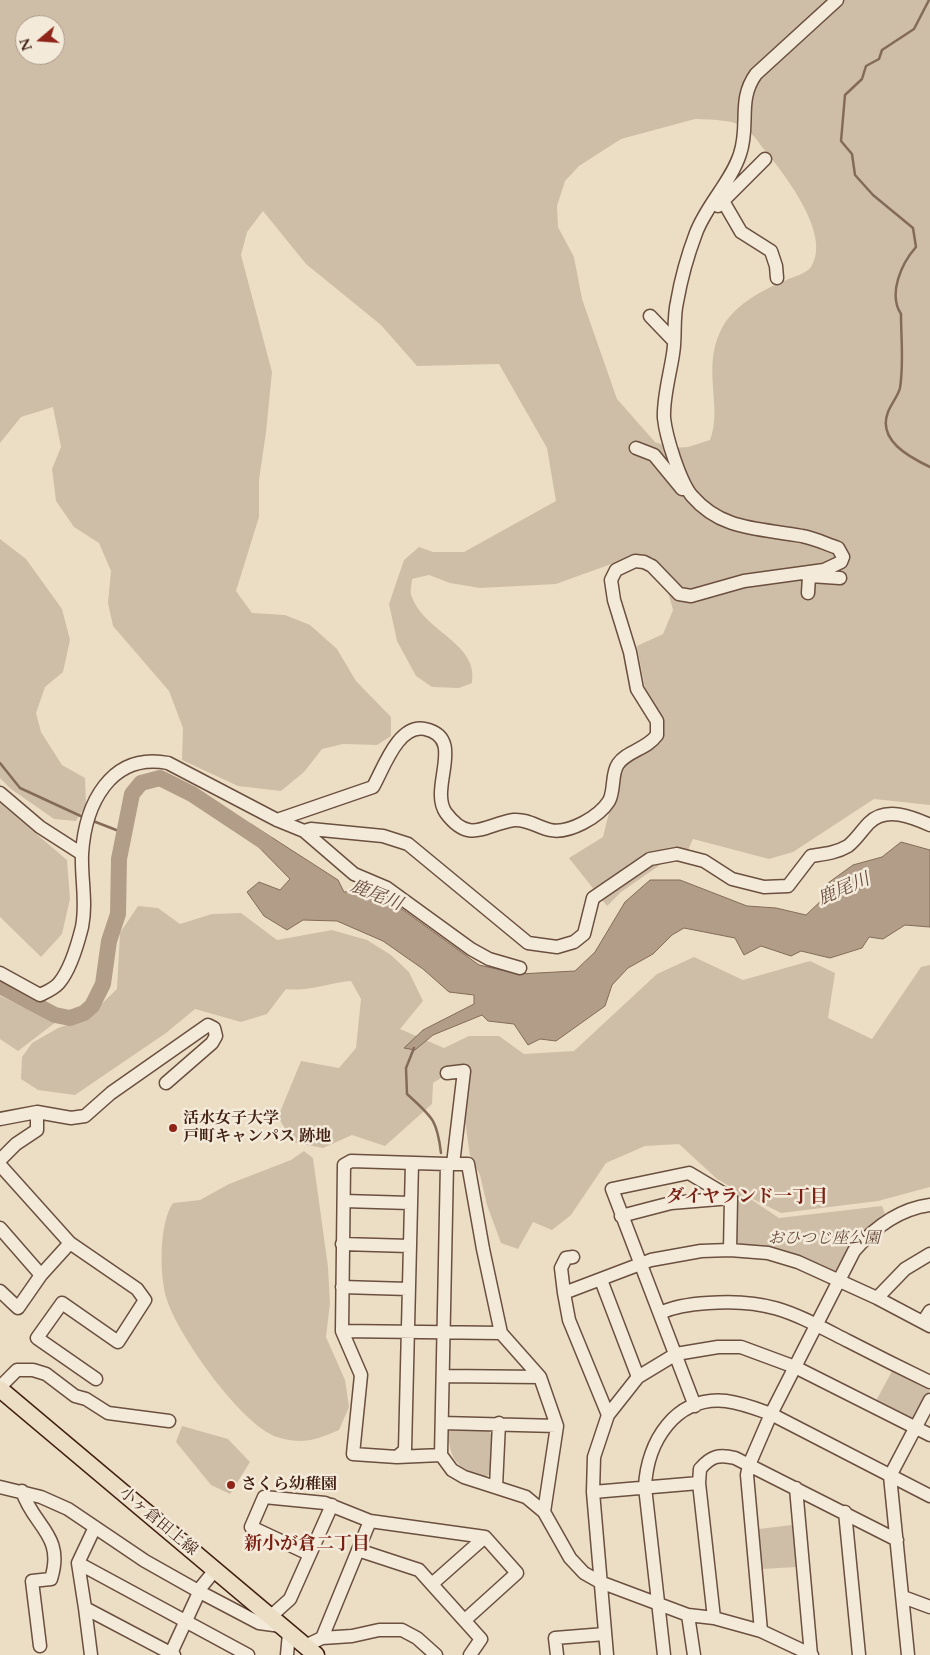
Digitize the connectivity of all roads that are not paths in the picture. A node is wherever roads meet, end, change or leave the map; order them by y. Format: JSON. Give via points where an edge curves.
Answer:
{"nodes":[{"id":1,"x":837,"y":0,"type":"edge"},
{"id":2,"x":766,"y":159,"type":"dead end"},
{"id":3,"x":723,"y":200,"type":"junction"},
{"id":4,"x":699,"y":226,"type":"junction"},
{"id":5,"x":777,"y":278,"type":"dead end"},
{"id":6,"x":650,"y":316,"type":"dead end"},
{"id":7,"x":674,"y":341,"type":"junction"},
{"id":8,"x":636,"y":448,"type":"dead end"},
{"id":9,"x":690,"y":494,"type":"junction"},
{"id":10,"x":808,"y":574,"type":"junction"},
{"id":11,"x":840,"y":578,"type":"dead end"},
{"id":12,"x":808,"y":593,"type":"dead end"},
{"id":13,"x":0,"y":793,"type":"edge"},
{"id":14,"x":276,"y":820,"type":"junction"},
{"id":15,"x":930,"y":825,"type":"edge"},
{"id":16,"x":304,"y":831,"type":"junction"},
{"id":17,"x":82,"y":854,"type":"junction"},
{"id":18,"x":520,"y":968,"type":"dead end"},
{"id":19,"x":0,"y":973,"type":"edge"},
{"id":20,"x":447,"y":1072,"type":"dead end"},
{"id":21,"x":166,"y":1083,"type":"dead end"},
{"id":22,"x":37,"y":1112,"type":"junction"},
{"id":23,"x":0,"y":1119,"type":"edge"},
{"id":24,"x":0,"y":1160,"type":"edge"},
{"id":25,"x":412,"y":1163,"type":"junction"},
{"id":26,"x":450,"y":1164,"type":"junction"},
{"id":27,"x":0,"y":1165,"type":"edge"},
{"id":28,"x":731,"y":1198,"type":"junction"},
{"id":29,"x":344,"y":1202,"type":"junction"},
{"id":30,"x":410,"y":1203,"type":"junction"},
{"id":31,"x":930,"y":1205,"type":"edge"},
{"id":32,"x":622,"y":1216,"type":"junction"},
{"id":33,"x":0,"y":1228,"type":"edge"},
{"id":34,"x":70,"y":1243,"type":"junction"},
{"id":35,"x":342,"y":1244,"type":"junction"},
{"id":36,"x":409,"y":1246,"type":"junction"},
{"id":37,"x":730,"y":1250,"type":"junction"},
{"id":38,"x":930,"y":1254,"type":"edge"},
{"id":39,"x":572,"y":1257,"type":"dead end"},
{"id":40,"x":641,"y":1265,"type":"junction"},
{"id":41,"x":41,"y":1275,"type":"junction"},
{"id":42,"x":601,"y":1280,"type":"junction"},
{"id":43,"x":838,"y":1280,"type":"junction"},
{"id":44,"x":342,"y":1287,"type":"junction"},
{"id":45,"x":408,"y":1289,"type":"junction"},
{"id":46,"x":0,"y":1291,"type":"edge"},
{"id":47,"x":564,"y":1293,"type":"junction"},
{"id":48,"x":878,"y":1298,"type":"junction"},
{"id":49,"x":660,"y":1313,"type":"junction"},
{"id":50,"x":928,"y":1319,"type":"edge"},
{"id":51,"x":816,"y":1325,"type":"junction"},
{"id":52,"x":342,"y":1331,"type":"junction"},
{"id":53,"x":407,"y":1332,"type":"junction"},
{"id":54,"x":444,"y":1332,"type":"junction"},
{"id":55,"x":501,"y":1333,"type":"junction"},
{"id":56,"x":676,"y":1354,"type":"junction"},
{"id":57,"x":795,"y":1367,"type":"junction"},
{"id":58,"x":444,"y":1376,"type":"junction"},
{"id":59,"x":638,"y":1376,"type":"junction"},
{"id":60,"x":540,"y":1377,"type":"junction"},
{"id":61,"x":96,"y":1379,"type":"dead end"},
{"id":62,"x":930,"y":1382,"type":"edge"},
{"id":63,"x":0,"y":1388,"type":"edge"},
{"id":64,"x":930,"y":1400,"type":"edge"},
{"id":65,"x":695,"y":1406,"type":"junction"},
{"id":66,"x":771,"y":1414,"type":"junction"},
{"id":67,"x":608,"y":1415,"type":"junction"},
{"id":68,"x":169,"y":1421,"type":"dead end"},
{"id":69,"x":442,"y":1423,"type":"junction"},
{"id":70,"x":499,"y":1424,"type":"junction"},
{"id":71,"x":557,"y":1426,"type":"junction"},
{"id":72,"x":915,"y":1428,"type":"junction"},
{"id":73,"x":930,"y":1436,"type":"edge"},
{"id":74,"x":441,"y":1455,"type":"junction"},
{"id":75,"x":397,"y":1457,"type":"junction"},
{"id":76,"x":749,"y":1465,"type":"junction"},
{"id":77,"x":890,"y":1476,"type":"junction"},
{"id":78,"x":699,"y":1484,"type":"junction"},
{"id":79,"x":0,"y":1487,"type":"edge"},
{"id":80,"x":496,"y":1487,"type":"junction"},
{"id":81,"x":645,"y":1487,"type":"junction"},
{"id":82,"x":796,"y":1488,"type":"junction"},
{"id":83,"x":22,"y":1491,"type":"junction"},
{"id":84,"x":592,"y":1492,"type":"junction"},
{"id":85,"x":930,"y":1496,"type":"edge"},
{"id":86,"x":332,"y":1505,"type":"junction"},
{"id":87,"x":930,"y":1507,"type":"edge"},
{"id":88,"x":544,"y":1512,"type":"junction"},
{"id":89,"x":845,"y":1512,"type":"junction"},
{"id":90,"x":370,"y":1521,"type":"junction"},
{"id":91,"x":95,"y":1527,"type":"junction"},
{"id":92,"x":485,"y":1537,"type":"junction"},
{"id":93,"x":897,"y":1540,"type":"junction"},
{"id":94,"x":358,"y":1550,"type":"junction"},
{"id":95,"x":309,"y":1554,"type":"junction"},
{"id":96,"x":78,"y":1563,"type":"junction"},
{"id":97,"x":215,"y":1570,"type":"junction"},
{"id":98,"x":600,"y":1582,"type":"junction"},
{"id":99,"x":432,"y":1584,"type":"junction"},
{"id":100,"x":200,"y":1592,"type":"junction"},
{"id":101,"x":903,"y":1597,"type":"junction"},
{"id":102,"x":658,"y":1603,"type":"junction"},
{"id":103,"x":929,"y":1604,"type":"edge"},
{"id":104,"x":85,"y":1608,"type":"junction"},
{"id":105,"x":688,"y":1615,"type":"junction"},
{"id":106,"x":714,"y":1618,"type":"junction"},
{"id":107,"x":464,"y":1620,"type":"junction"},
{"id":108,"x":187,"y":1622,"type":"junction"},
{"id":109,"x":280,"y":1625,"type":"junction"},
{"id":110,"x":761,"y":1632,"type":"junction"},
{"id":111,"x":605,"y":1634,"type":"junction"},
{"id":112,"x":322,"y":1638,"type":"junction"},
{"id":113,"x":40,"y":1646,"type":"dead end"},
{"id":114,"x":310,"y":1650,"type":"edge"},
{"id":115,"x":173,"y":1654,"type":"edge"},
{"id":116,"x":910,"y":1654,"type":"edge"},
{"id":117,"x":91,"y":1655,"type":"edge"},
{"id":118,"x":248,"y":1655,"type":"edge"},
{"id":119,"x":287,"y":1655,"type":"edge"},
{"id":120,"x":436,"y":1655,"type":"edge"},
{"id":121,"x":470,"y":1655,"type":"edge"},
{"id":122,"x":557,"y":1655,"type":"edge"},
{"id":123,"x":608,"y":1655,"type":"edge"},
{"id":124,"x":664,"y":1655,"type":"edge"},
{"id":125,"x":694,"y":1655,"type":"edge"},
{"id":126,"x":812,"y":1655,"type":"edge"},
{"id":127,"x":859,"y":1655,"type":"edge"}],
"edges":[{"from":1,"to":4,"type":"street","via":[[756,74],[748,86],[740,154]]},
{"from":2,"to":3,"type":"street"},
{"from":3,"to":4,"type":"street"},
{"from":3,"to":5,"type":"street","via":[[741,232],[771,251]]},
{"from":4,"to":7,"type":"street","via":[[676,302]]},
{"from":6,"to":7,"type":"street"},
{"from":7,"to":9,"type":"street","via":[[664,415],[666,436]]},
{"from":8,"to":9,"type":"street","via":[[654,455]]},
{"from":9,"to":10,"type":"street","via":[[721,520],[736,526],[805,536],[838,548],[843,557],[837,565]]},
{"from":10,"to":11,"type":"street"},
{"from":10,"to":12,"type":"street"},
{"from":10,"to":14,"type":"street","via":[[775,575],[691,596],[679,594],[644,562],[635,561],[616,570],[611,580],[614,600],[637,689],[657,721],[657,736],[647,746],[618,763],[610,800],[602,810],[571,828],[550,830],[522,820],[472,832],[462,828],[442,806],[440,785],[446,760],[445,745],[432,730],[421,728],[411,730],[398,741],[373,787]]},
{"from":13,"to":17,"type":"street","via":[[40,827]]},
{"from":14,"to":16,"type":"street"},
{"from":14,"to":17,"type":"street","via":[[168,763],[154,760],[113,774],[93,804]]},
{"from":15,"to":16,"type":"street","via":[[899,814],[884,815],[871,821],[849,845],[833,853],[811,856],[788,886],[764,887],[732,879],[704,861],[677,854],[650,858],[592,898],[584,934],[574,942],[557,947],[528,943],[408,844],[383,836]]},
{"from":16,"to":18,"type":"street","via":[[354,874],[387,888],[471,949],[489,959]]},
{"from":17,"to":19,"type":"street","via":[[82,926],[60,981],[40,995]]},
{"from":20,"to":26,"type":"street","via":[[464,1071]]},
{"from":21,"to":22,"type":"street","via":[[212,1043],[216,1036],[214,1028],[208,1025],[111,1093],[85,1116],[71,1118]]},
{"from":22,"to":23,"type":"street"},
{"from":22,"to":24,"type":"street","via":[[37,1130]]},
{"from":25,"to":26,"type":"street"},
{"from":25,"to":29,"type":"street","via":[[352,1161],[344,1165]]},
{"from":25,"to":30,"type":"street"},
{"from":26,"to":54,"type":"street"},
{"from":26,"to":55,"type":"street","via":[[468,1164]]},
{"from":27,"to":34,"type":"street"},
{"from":28,"to":32,"type":"street","via":[[671,1203]]},
{"from":28,"to":32,"type":"street","via":[[689,1173],[612,1189]]},
{"from":28,"to":37,"type":"street"},
{"from":29,"to":30,"type":"street"},
{"from":29,"to":35,"type":"street"},
{"from":30,"to":36,"type":"street"},
{"from":31,"to":43,"type":"street","via":[[890,1219],[865,1238]]},
{"from":32,"to":40,"type":"street"},
{"from":33,"to":41,"type":"street"},
{"from":34,"to":41,"type":"street"},
{"from":34,"to":61,"type":"street","via":[[137,1289],[145,1300],[115,1346],[62,1303],[37,1338]]},
{"from":35,"to":36,"type":"street"},
{"from":35,"to":44,"type":"street"},
{"from":36,"to":45,"type":"street"},
{"from":37,"to":40,"type":"street","via":[[700,1251],[651,1260]]},
{"from":37,"to":43,"type":"street","via":[[768,1253]]},
{"from":38,"to":48,"type":"street","via":[[905,1269]]},
{"from":39,"to":47,"type":"street","via":[[566,1258],[561,1268]]},
{"from":40,"to":42,"type":"street"},
{"from":40,"to":49,"type":"street"},
{"from":41,"to":46,"type":"street","via":[[18,1308]]},
{"from":42,"to":47,"type":"street"},
{"from":42,"to":59,"type":"street"},
{"from":43,"to":48,"type":"street"},
{"from":43,"to":51,"type":"street"},
{"from":44,"to":45,"type":"street"},
{"from":44,"to":52,"type":"street"},
{"from":45,"to":53,"type":"street"},
{"from":47,"to":67,"type":"street","via":[[569,1320]]},
{"from":48,"to":50,"type":"street"},
{"from":49,"to":51,"type":"street","via":[[690,1304],[751,1302],[792,1313]]},
{"from":49,"to":56,"type":"street"},
{"from":51,"to":57,"type":"street"},
{"from":51,"to":62,"type":"street"},
{"from":52,"to":53,"type":"street"},
{"from":52,"to":75,"type":"street","via":[[360,1375],[353,1454]]},
{"from":53,"to":54,"type":"street"},
{"from":53,"to":75,"type":"street","via":[[405,1450]]},
{"from":54,"to":55,"type":"street"},
{"from":54,"to":58,"type":"street"},
{"from":55,"to":60,"type":"street"},
{"from":56,"to":57,"type":"street","via":[[741,1347]]},
{"from":56,"to":59,"type":"street"},
{"from":56,"to":65,"type":"street"},
{"from":57,"to":66,"type":"street"},
{"from":57,"to":72,"type":"street"},
{"from":58,"to":60,"type":"street"},
{"from":58,"to":69,"type":"street"},
{"from":59,"to":67,"type":"street"},
{"from":60,"to":71,"type":"street"},
{"from":63,"to":68,"type":"street","via":[[17,1370],[33,1370],[46,1374],[75,1396],[108,1413]]},
{"from":63,"to":97,"type":"main road","name":"小ヶ倉田上線"},
{"from":64,"to":72,"type":"street"},
{"from":65,"to":66,"type":"street","via":[[724,1401]]},
{"from":65,"to":81,"type":"street","via":[[673,1418],[662,1431],[648,1463]]},
{"from":66,"to":76,"type":"street"},
{"from":66,"to":77,"type":"street"},
{"from":67,"to":84,"type":"street","via":[[594,1457]]},
{"from":69,"to":70,"type":"street"},
{"from":69,"to":74,"type":"street"},
{"from":70,"to":71,"type":"street"},
{"from":70,"to":80,"type":"street"},
{"from":71,"to":88,"type":"street"},
{"from":72,"to":73,"type":"street"},
{"from":72,"to":77,"type":"street"},
{"from":74,"to":75,"type":"street"},
{"from":74,"to":80,"type":"street","via":[[452,1470],[464,1477]]},
{"from":76,"to":78,"type":"street","via":[[721,1454],[712,1457],[700,1469]]},
{"from":76,"to":82,"type":"street"},
{"from":76,"to":110,"type":"street","via":[[747,1475]]},
{"from":77,"to":85,"type":"street"},
{"from":77,"to":93,"type":"street"},
{"from":78,"to":81,"type":"street"},
{"from":78,"to":106,"type":"street"},
{"from":79,"to":83,"type":"street"},
{"from":80,"to":88,"type":"street","via":[[526,1497]]},
{"from":81,"to":84,"type":"street"},
{"from":81,"to":102,"type":"street"},
{"from":82,"to":89,"type":"street"},
{"from":82,"to":126,"type":"street"},
{"from":83,"to":91,"type":"street","via":[[68,1510]]},
{"from":83,"to":113,"type":"street","via":[[49,1534],[54,1558],[51,1579],[32,1581]]},
{"from":84,"to":98,"type":"street"},
{"from":85,"to":87,"type":"street"},
{"from":86,"to":90,"type":"street"},
{"from":86,"to":95,"type":"street"},
{"from":86,"to":95,"type":"street","via":[[264,1497],[251,1527]]},
{"from":88,"to":98,"type":"street","via":[[570,1558],[584,1573]]},
{"from":89,"to":93,"type":"street"},
{"from":89,"to":127,"type":"street"},
{"from":90,"to":92,"type":"street"},
{"from":90,"to":94,"type":"street"},
{"from":91,"to":96,"type":"street"},
{"from":91,"to":100,"type":"street","via":[[144,1561]]},
{"from":92,"to":99,"type":"street"},
{"from":92,"to":107,"type":"street","via":[[517,1573]]},
{"from":93,"to":101,"type":"street"},
{"from":94,"to":99,"type":"street","via":[[420,1570]]},
{"from":94,"to":112,"type":"street"},
{"from":95,"to":109,"type":"street"},
{"from":96,"to":104,"type":"street"},
{"from":96,"to":108,"type":"street"},
{"from":97,"to":100,"type":"street"},
{"from":97,"to":109,"type":"main road","name":"小ヶ倉田上線"},
{"from":98,"to":102,"type":"street"},
{"from":98,"to":111,"type":"street"},
{"from":99,"to":107,"type":"street"},
{"from":100,"to":108,"type":"street"},
{"from":100,"to":109,"type":"street","via":[[259,1623]]},
{"from":101,"to":103,"type":"street"},
{"from":101,"to":116,"type":"street"},
{"from":102,"to":105,"type":"street"},
{"from":102,"to":124,"type":"street"},
{"from":104,"to":115,"type":"street"},
{"from":104,"to":117,"type":"street"},
{"from":105,"to":106,"type":"street"},
{"from":105,"to":125,"type":"street"},
{"from":106,"to":110,"type":"street"},
{"from":107,"to":121,"type":"street","via":[[481,1639]]},
{"from":108,"to":115,"type":"street"},
{"from":108,"to":118,"type":"street"},
{"from":109,"to":114,"type":"main road","name":"小ヶ倉田上線"},
{"from":109,"to":119,"type":"street"},
{"from":110,"to":126,"type":"street"},
{"from":111,"to":122,"type":"street","via":[[555,1638]]},
{"from":111,"to":123,"type":"street"},
{"from":112,"to":114,"type":"street"},
{"from":112,"to":120,"type":"street","via":[[402,1630]]}]}
